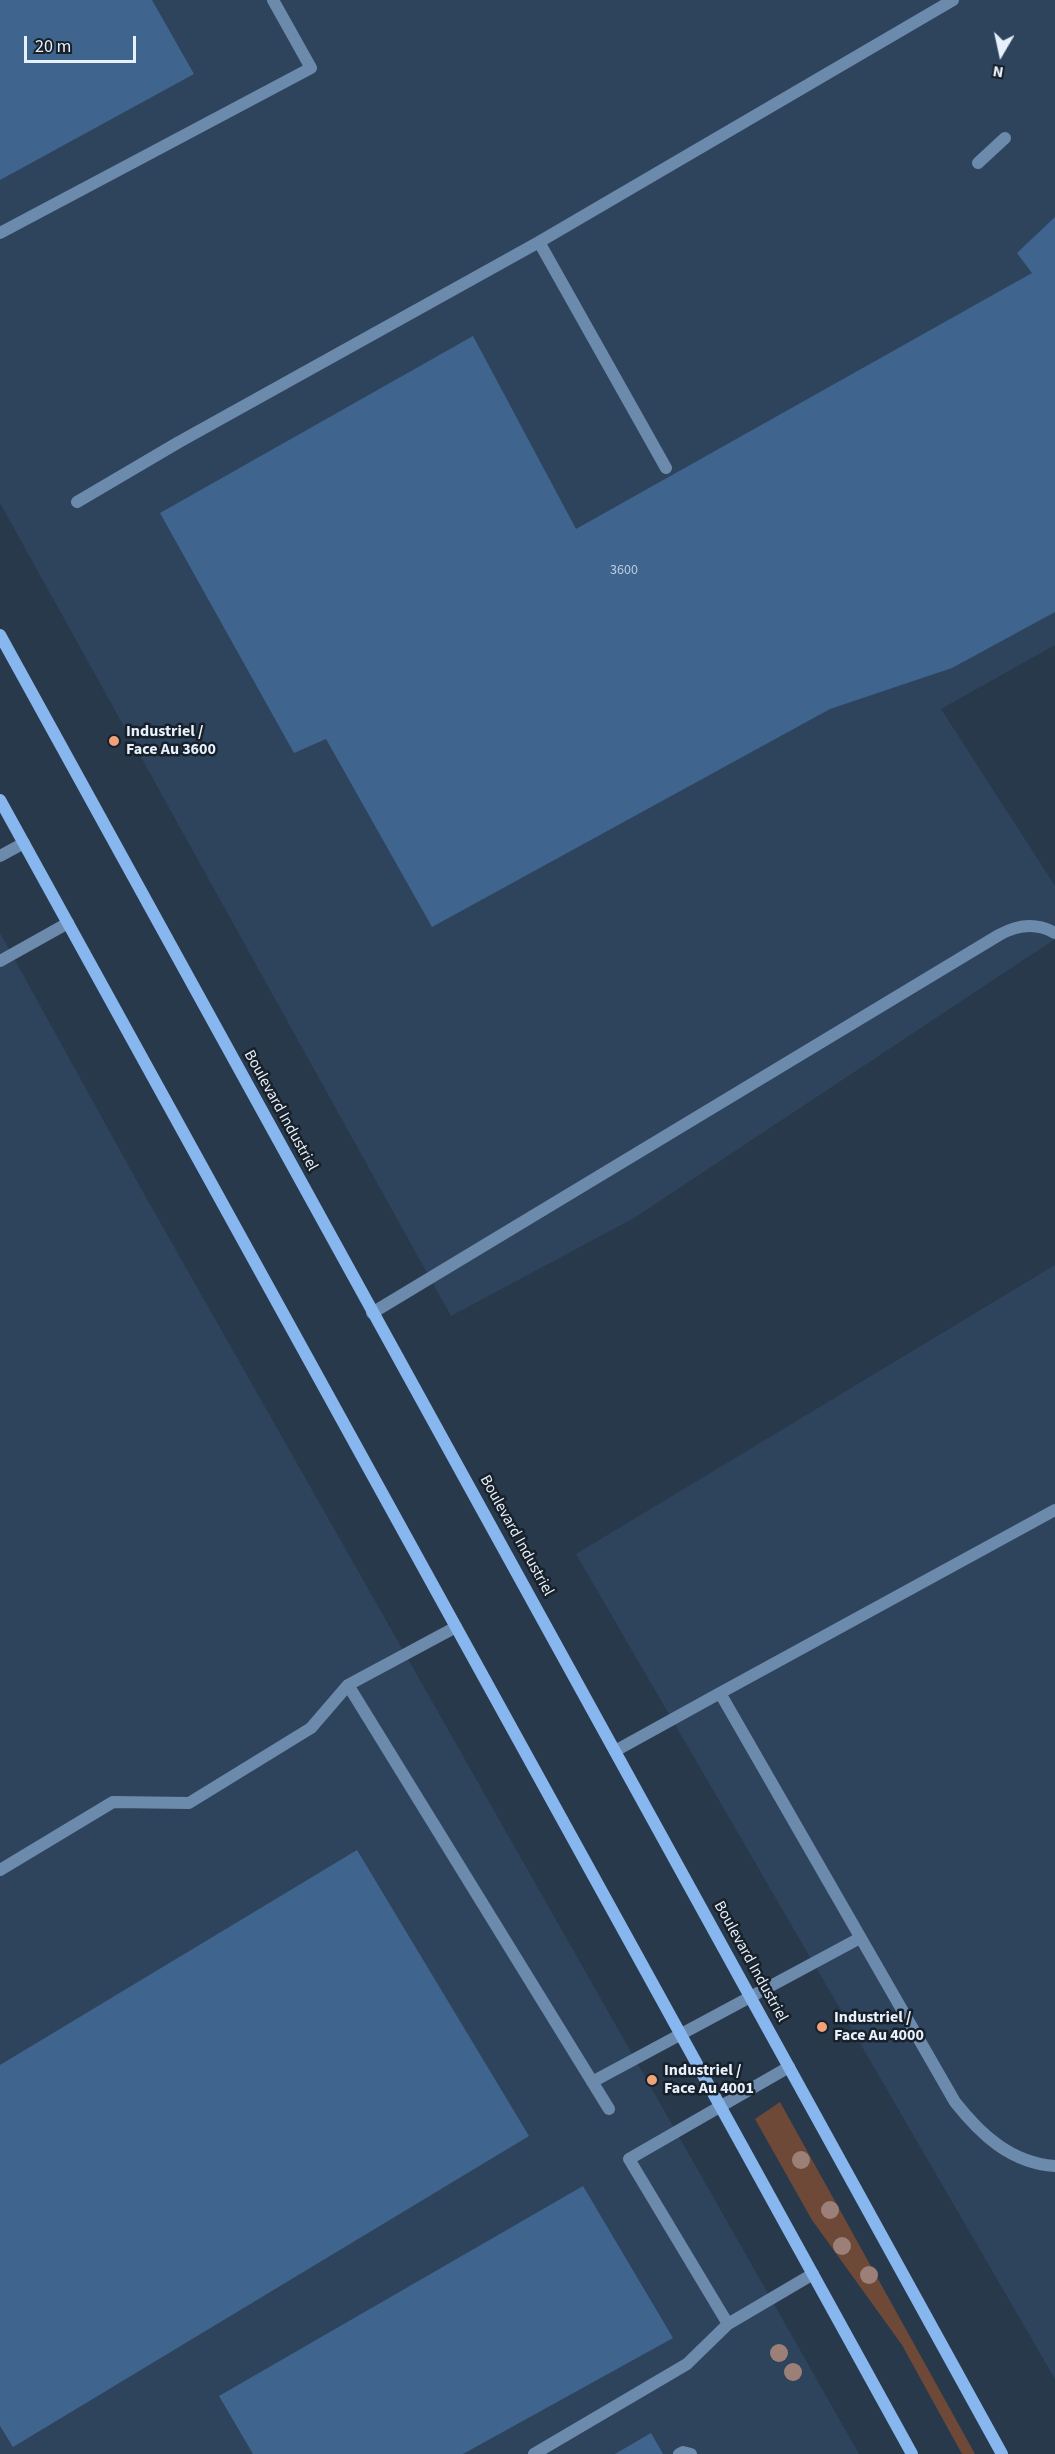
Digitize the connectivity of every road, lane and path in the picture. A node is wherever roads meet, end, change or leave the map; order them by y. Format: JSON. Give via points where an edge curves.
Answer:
{"nodes":[{"id":1,"x":273,"y":0,"type":"edge"},
{"id":2,"x":953,"y":0,"type":"edge"},
{"id":3,"x":1005,"y":138,"type":"dead end"},
{"id":4,"x":978,"y":163,"type":"dead end"},
{"id":5,"x":0,"y":233,"type":"edge"},
{"id":6,"x":539,"y":242,"type":"junction"},
{"id":7,"x":666,"y":468,"type":"dead end"},
{"id":8,"x":77,"y":502,"type":"dead end"},
{"id":9,"x":0,"y":635,"type":"edge"},
{"id":10,"x":0,"y":800,"type":"edge"},
{"id":11,"x":24,"y":843,"type":"junction"},
{"id":12,"x":0,"y":856,"type":"edge"},
{"id":13,"x":68,"y":923,"type":"junction"},
{"id":14,"x":1055,"y":933,"type":"edge"},
{"id":15,"x":0,"y":961,"type":"edge"},
{"id":16,"x":372,"y":1313,"type":"junction"},
{"id":17,"x":1055,"y":1510,"type":"edge"},
{"id":18,"x":456,"y":1627,"type":"junction"},
{"id":19,"x":348,"y":1685,"type":"junction"},
{"id":20,"x":720,"y":1693,"type":"junction"},
{"id":21,"x":615,"y":1751,"type":"junction"},
{"id":22,"x":0,"y":1870,"type":"edge"},
{"id":23,"x":860,"y":1938,"type":"junction"},
{"id":24,"x":750,"y":1996,"type":"junction"},
{"id":25,"x":680,"y":2034,"type":"junction"},
{"id":26,"x":789,"y":2067,"type":"junction"},
{"id":27,"x":592,"y":2082,"type":"junction"},
{"id":28,"x":720,"y":2106,"type":"junction"},
{"id":29,"x":609,"y":2109,"type":"dead end"},
{"id":30,"x":1055,"y":2166,"type":"edge"},
{"id":31,"x":813,"y":2274,"type":"junction"},
{"id":32,"x":728,"y":2324,"type":"junction"},
{"id":33,"x":534,"y":2454,"type":"edge"},
{"id":34,"x":679,"y":2454,"type":"edge"},
{"id":35,"x":691,"y":2454,"type":"edge"},
{"id":36,"x":912,"y":2454,"type":"edge"},
{"id":37,"x":1002,"y":2454,"type":"edge"}],
"edges":[{"from":1,"to":5,"type":"lane","via":[[311,68]]},
{"from":2,"to":6,"type":"lane"},
{"from":3,"to":4,"type":"lane"},
{"from":6,"to":7,"type":"lane"},
{"from":6,"to":8,"type":"lane"},
{"from":9,"to":16,"type":"street","name":"Boulevard Industriel"},
{"from":10,"to":11,"type":"street"},
{"from":11,"to":12,"type":"lane"},
{"from":11,"to":13,"type":"street"},
{"from":13,"to":15,"type":"lane"},
{"from":13,"to":18,"type":"street"},
{"from":14,"to":16,"type":"lane","via":[[1026,926],[999,935]]},
{"from":16,"to":21,"type":"street","name":"Boulevard Industriel"},
{"from":17,"to":20,"type":"lane"},
{"from":18,"to":19,"type":"lane"},
{"from":18,"to":25,"type":"street"},
{"from":19,"to":22,"type":"lane","via":[[311,1728],[189,1803],[113,1802]]},
{"from":19,"to":27,"type":"lane"},
{"from":20,"to":21,"type":"lane"},
{"from":20,"to":23,"type":"lane"},
{"from":21,"to":24,"type":"street","name":"Boulevard Industriel"},
{"from":23,"to":24,"type":"lane"},
{"from":23,"to":30,"type":"lane","via":[[936,2072],[977,2128],[1002,2149]]},
{"from":24,"to":25,"type":"lane"},
{"from":24,"to":26,"type":"street","name":"Boulevard Industriel"},
{"from":25,"to":27,"type":"lane"},
{"from":25,"to":28,"type":"street"},
{"from":26,"to":28,"type":"lane"},
{"from":26,"to":37,"type":"street","name":"Boulevard Industriel"},
{"from":27,"to":29,"type":"lane"},
{"from":28,"to":31,"type":"street"},
{"from":28,"to":32,"type":"lane","via":[[629,2159]]},
{"from":31,"to":32,"type":"lane"},
{"from":31,"to":36,"type":"street"},
{"from":32,"to":33,"type":"lane","via":[[687,2364]]},
{"from":34,"to":35,"type":"lane"}]}
